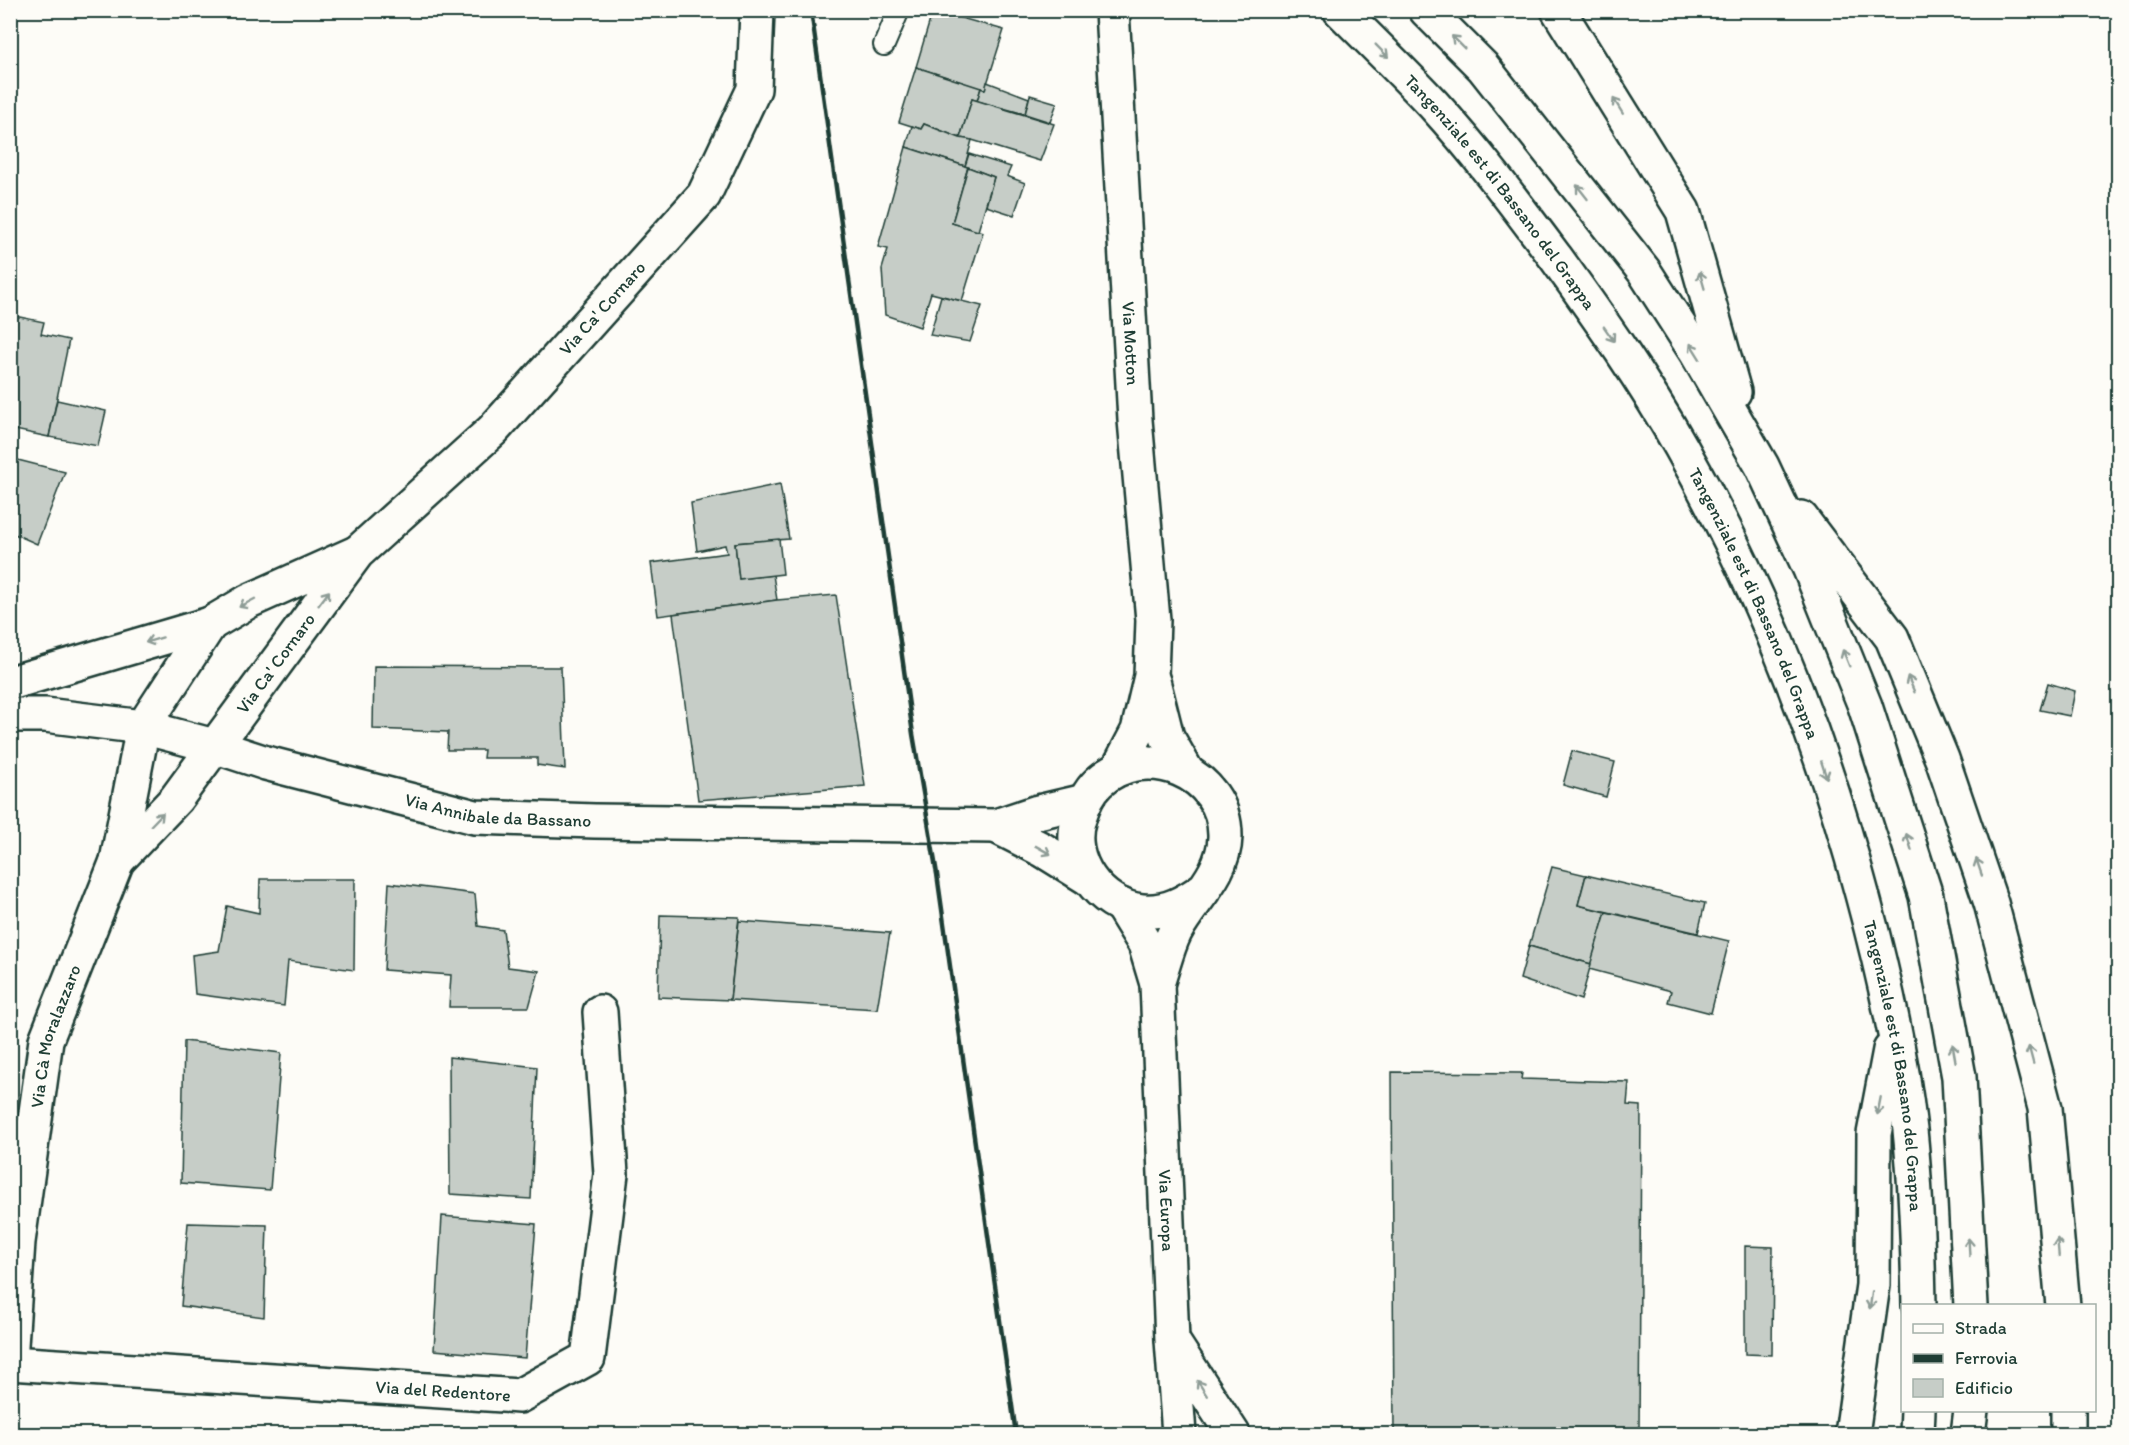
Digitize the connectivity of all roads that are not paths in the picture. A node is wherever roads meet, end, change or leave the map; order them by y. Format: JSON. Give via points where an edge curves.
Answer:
{"nodes":[{"id":1,"x":757,"y":10,"type":"edge"},
{"id":2,"x":899,"y":10,"type":"edge"},
{"id":3,"x":1112,"y":10,"type":"edge"},
{"id":4,"x":1340,"y":10,"type":"edge"},
{"id":5,"x":1426,"y":10,"type":"edge"},
{"id":6,"x":1558,"y":10,"type":"edge"},
{"id":7,"x":884,"y":45,"type":"dead end"},
{"id":8,"x":1746,"y":437,"type":"junction"},
{"id":9,"x":1762,"y":466,"type":"junction"},
{"id":10,"x":357,"y":552,"type":"junction"},
{"id":11,"x":210,"y":624,"type":"junction"},
{"id":12,"x":1151,"y":676,"type":"junction"},
{"id":13,"x":10,"y":683,"type":"edge"},
{"id":14,"x":10,"y":715,"type":"edge"},
{"id":15,"x":143,"y":727,"type":"junction"},
{"id":16,"x":214,"y":746,"type":"junction"},
{"id":17,"x":1118,"y":770,"type":"junction"},
{"id":18,"x":1187,"y":771,"type":"junction"},
{"id":19,"x":1085,"y":801,"type":"junction"},
{"id":20,"x":996,"y":826,"type":"junction"},
{"id":21,"x":117,"y":861,"type":"junction"},
{"id":22,"x":1088,"y":878,"type":"junction"},
{"id":23,"x":1204,"y":888,"type":"junction"},
{"id":24,"x":1121,"y":905,"type":"junction"},
{"id":25,"x":1157,"y":984,"type":"junction"},
{"id":26,"x":600,"y":1012,"type":"dead end"},
{"id":27,"x":1894,"y":1028,"type":"junction"},
{"id":28,"x":1919,"y":1304,"type":"edge"},
{"id":29,"x":1971,"y":1304,"type":"edge"},
{"id":30,"x":2063,"y":1304,"type":"edge"},
{"id":31,"x":1172,"y":1340,"type":"junction"},
{"id":32,"x":10,"y":1362,"type":"edge"},
{"id":33,"x":1918,"y":1412,"type":"edge"},
{"id":34,"x":1971,"y":1412,"type":"edge"},
{"id":35,"x":2068,"y":1412,"type":"edge"},
{"id":36,"x":1179,"y":1434,"type":"edge"},
{"id":37,"x":1233,"y":1434,"type":"edge"},
{"id":38,"x":1852,"y":1434,"type":"edge"},
{"id":39,"x":1917,"y":1434,"type":"edge"},
{"id":40,"x":1968,"y":1434,"type":"edge"},
{"id":41,"x":2068,"y":1434,"type":"edge"}],
"edges":[{"from":1,"to":10,"type":"main road","name":"Via Ca' Cornaro","via":[[754,89],[704,195],[493,430]]},
{"from":2,"to":7,"type":"lane"},
{"from":3,"to":12,"type":"main road","name":"Via Motton","via":[[1135,420],[1153,620]]},
{"from":4,"to":27,"type":"main road","name":"Tangenziale est di Bassano del Grappa","one_way":true,"via":[[1435,106],[1517,206],[1640,377],[1682,448],[1775,639],[1812,734],[1849,844]]},
{"from":8,"to":5,"type":"main road","one_way":true,"via":[[1644,272],[1483,68]]},
{"from":8,"to":6,"type":"main road","one_way":true,"via":[[1683,211]]},
{"from":8,"to":9,"type":"main road"},
{"from":29,"to":9,"type":"main road","one_way":true,"via":[[1959,1077],[1926,896],[1865,706],[1810,569]]},
{"from":30,"to":9,"type":"main road","one_way":true,"via":[[2045,1108],[1991,903],[1942,759],[1892,638]]},
{"from":10,"to":11,"type":"main road","name":"Via Ca' Cornaro","one_way":true,"via":[[249,601]]},
{"from":16,"to":10,"type":"main road","name":"Via Ca' Cornaro","one_way":true},
{"from":11,"to":13,"type":"main road","name":"Via Ca' Cornaro","one_way":true},
{"from":11,"to":15,"type":"main road","name":"Via Ca' Cornaro"},
{"from":12,"to":17,"type":"main road","name":"Via Motton","via":[[1138,731]]},
{"from":12,"to":18,"type":"main road","name":"Via Motton","via":[[1167,737]]},
{"from":14,"to":15,"type":"main road","name":"Via Annibale da Bassano","via":[[45,715]]},
{"from":15,"to":16,"type":"main road","name":"Via Annibale da Bassano"},
{"from":15,"to":21,"type":"main road","name":"Via Cà Moralazzaro"},
{"from":16,"to":20,"type":"main road","name":"Via Annibale da Bassano","via":[[475,817]]},
{"from":21,"to":16,"type":"main road","name":"Via Cà Moralazzaro","one_way":true,"via":[[176,799]]},
{"from":17,"to":18,"type":"main road","name":"Via Europa","via":[[1139,762],[1162,763]]},
{"from":17,"to":19,"type":"main road","name":"Via Europa","via":[[1098,782]]},
{"from":18,"to":23,"type":"main road","name":"Via Europa","via":[[1215,798],[1224,826],[1223,854]]},
{"from":19,"to":20,"type":"main road","name":"Via Annibale da Bassano"},
{"from":19,"to":22,"type":"main road","name":"Via Europa","via":[[1077,822],[1076,841]]},
{"from":20,"to":22,"type":"main road","name":"Via Annibale da Bassano","one_way":true},
{"from":21,"to":32,"type":"main road","name":"Via Cà Moralazzaro","via":[[46,1040],[18,1242]]},
{"from":22,"to":24,"type":"main road","name":"Via Europa"},
{"from":23,"to":24,"type":"main road","name":"Via Europa","via":[[1186,902],[1164,910],[1142,911]]},
{"from":23,"to":25,"type":"main road","name":"Via Europa","via":[[1175,933]]},
{"from":24,"to":25,"type":"main road","name":"Via Europa","via":[[1144,944]]},
{"from":25,"to":31,"type":"main road","name":"Via Europa"},
{"from":26,"to":32,"type":"main road","name":"Via del Redentore","via":[[612,1174],[588,1358],[519,1396]]},
{"from":27,"to":28,"type":"main road","name":"Tangenziale est di Bassano del Grappa","via":[[1910,1129]]},
{"from":27,"to":38,"type":"main road","one_way":true,"via":[[1874,1134],[1873,1285]]},
{"from":31,"to":36,"type":"main road","name":"Via Europa"},
{"from":37,"to":31,"type":"main road","one_way":true},
{"from":33,"to":39,"type":"main road"},
{"from":34,"to":40,"type":"main road"},
{"from":35,"to":41,"type":"main road"}]}
